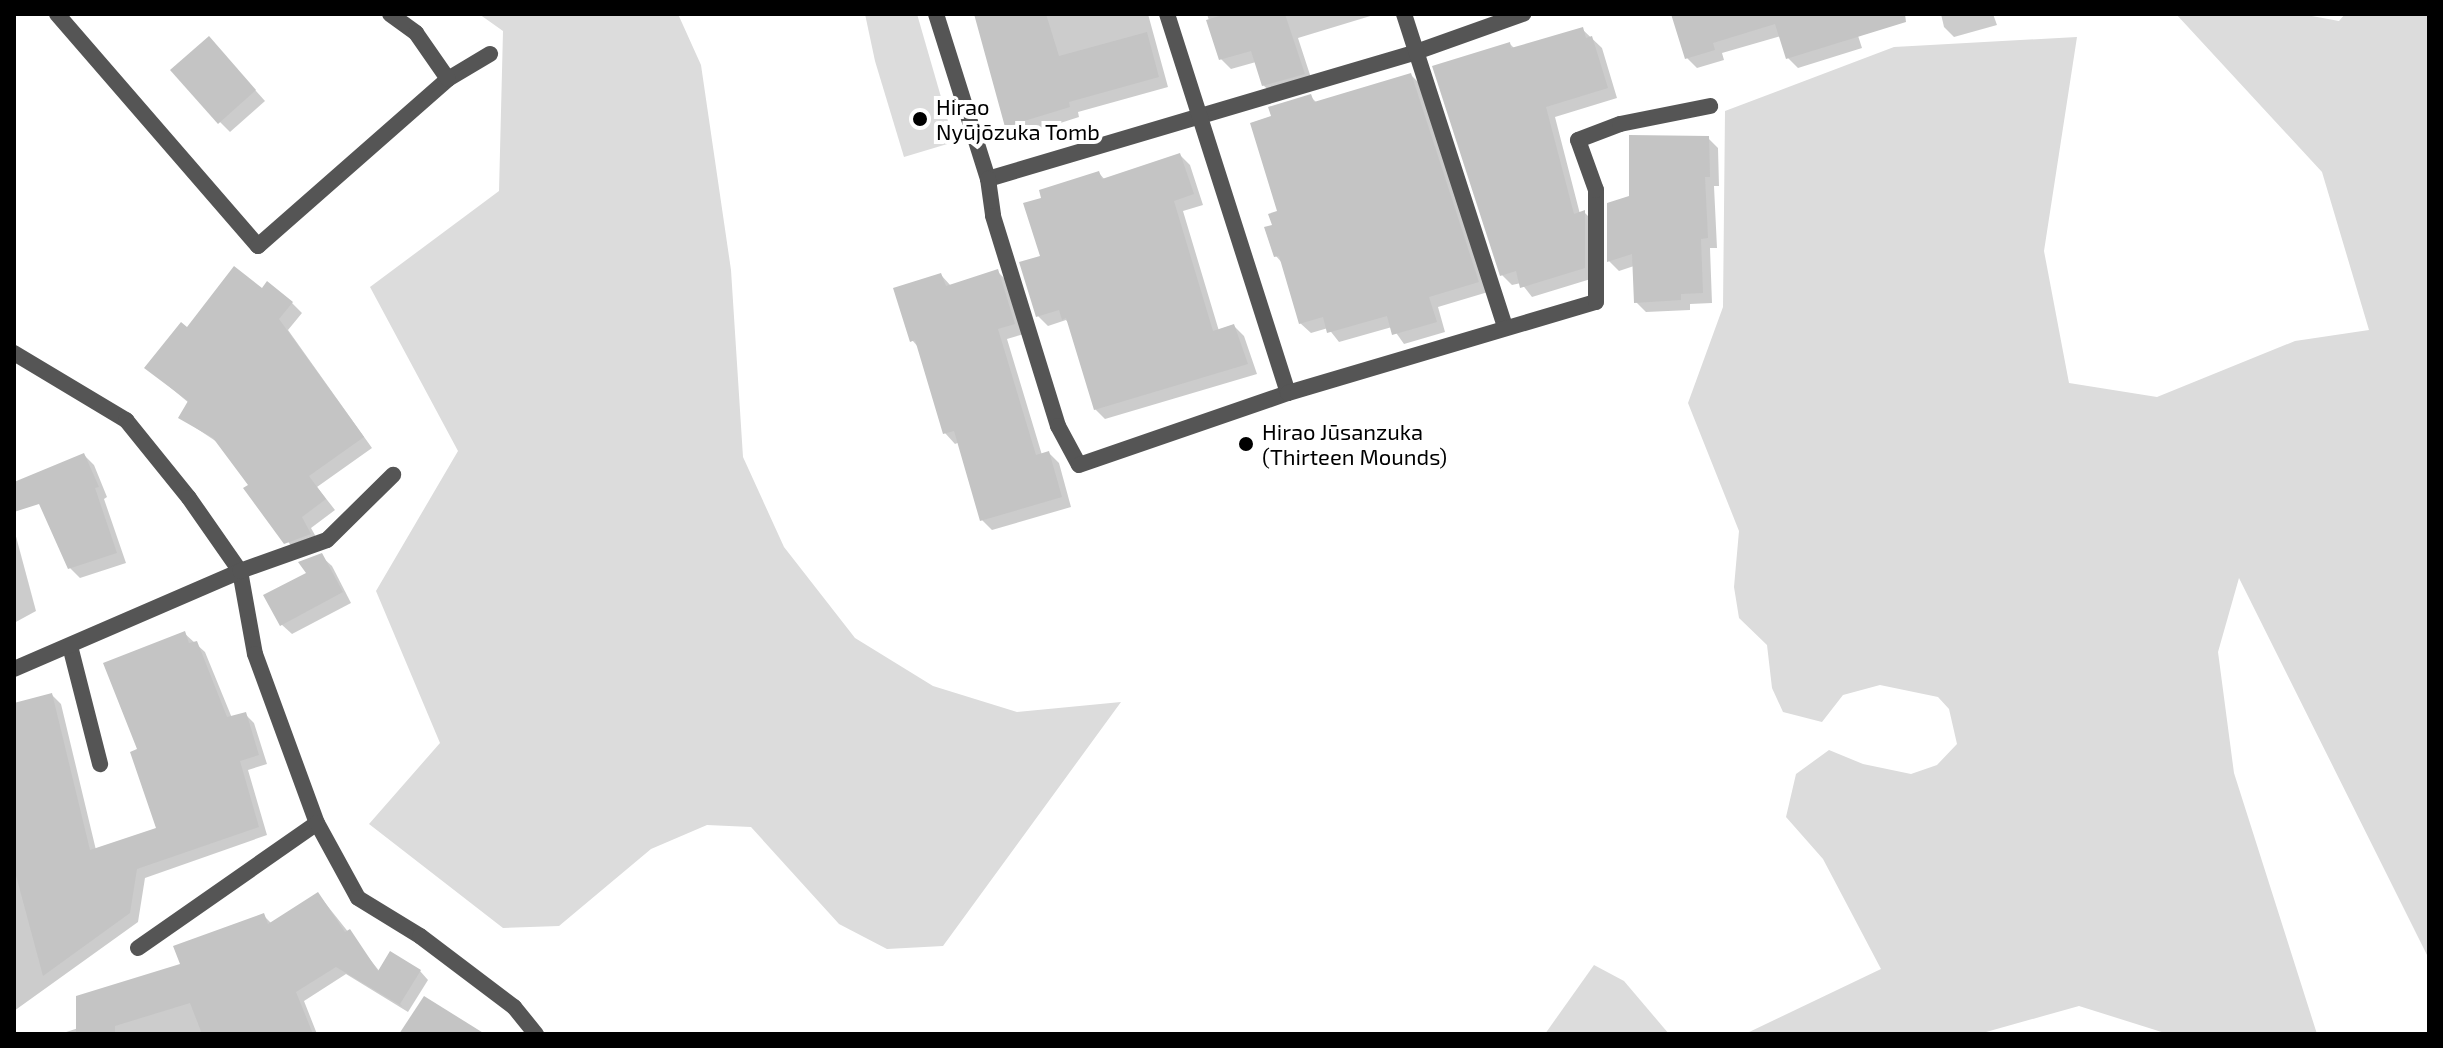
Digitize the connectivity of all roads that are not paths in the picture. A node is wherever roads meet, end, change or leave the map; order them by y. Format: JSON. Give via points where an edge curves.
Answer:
{"nodes":[{"id":1,"x":57,"y":14,"type":"edge"},
{"id":2,"x":390,"y":14,"type":"edge"},
{"id":3,"x":936,"y":14,"type":"edge"},
{"id":4,"x":1167,"y":14,"type":"edge"},
{"id":5,"x":1404,"y":14,"type":"edge"},
{"id":6,"x":1523,"y":14,"type":"edge"},
{"id":7,"x":1416,"y":52,"type":"junction"},
{"id":8,"x":490,"y":54,"type":"dead end"},
{"id":9,"x":448,"y":79,"type":"junction"},
{"id":10,"x":1710,"y":106,"type":"dead end"},
{"id":11,"x":1199,"y":118,"type":"junction"},
{"id":12,"x":988,"y":179,"type":"junction"},
{"id":13,"x":1505,"y":327,"type":"junction"},
{"id":14,"x":14,"y":353,"type":"edge"},
{"id":15,"x":1288,"y":393,"type":"junction"},
{"id":16,"x":393,"y":475,"type":"dead end"},
{"id":17,"x":240,"y":571,"type":"junction"},
{"id":18,"x":70,"y":646,"type":"junction"},
{"id":19,"x":14,"y":669,"type":"edge"},
{"id":20,"x":100,"y":764,"type":"dead end"},
{"id":21,"x":317,"y":823,"type":"junction"},
{"id":22,"x":138,"y":948,"type":"dead end"},
{"id":23,"x":536,"y":1034,"type":"edge"}],
"edges":[{"from":1,"to":9,"type":"street","via":[[258,246]]},
{"from":2,"to":9,"type":"street","via":[[416,33]]},
{"from":3,"to":12,"type":"street"},
{"from":4,"to":11,"type":"street"},
{"from":5,"to":7,"type":"street"},
{"from":6,"to":7,"type":"street"},
{"from":7,"to":11,"type":"street"},
{"from":7,"to":13,"type":"street"},
{"from":8,"to":9,"type":"street"},
{"from":10,"to":13,"type":"street","via":[[1620,124],[1578,140],[1596,190],[1596,302]]},
{"from":11,"to":12,"type":"street"},
{"from":11,"to":15,"type":"street"},
{"from":12,"to":15,"type":"street","via":[[993,216],[1058,426],[1079,465]]},
{"from":13,"to":15,"type":"street"},
{"from":14,"to":17,"type":"street","via":[[126,420]]},
{"from":16,"to":17,"type":"street","via":[[327,540]]},
{"from":17,"to":18,"type":"street"},
{"from":17,"to":21,"type":"street","via":[[255,654]]},
{"from":18,"to":19,"type":"street"},
{"from":18,"to":20,"type":"street"},
{"from":21,"to":22,"type":"street"},
{"from":21,"to":23,"type":"street","via":[[358,898],[420,936],[514,1007]]}]}
